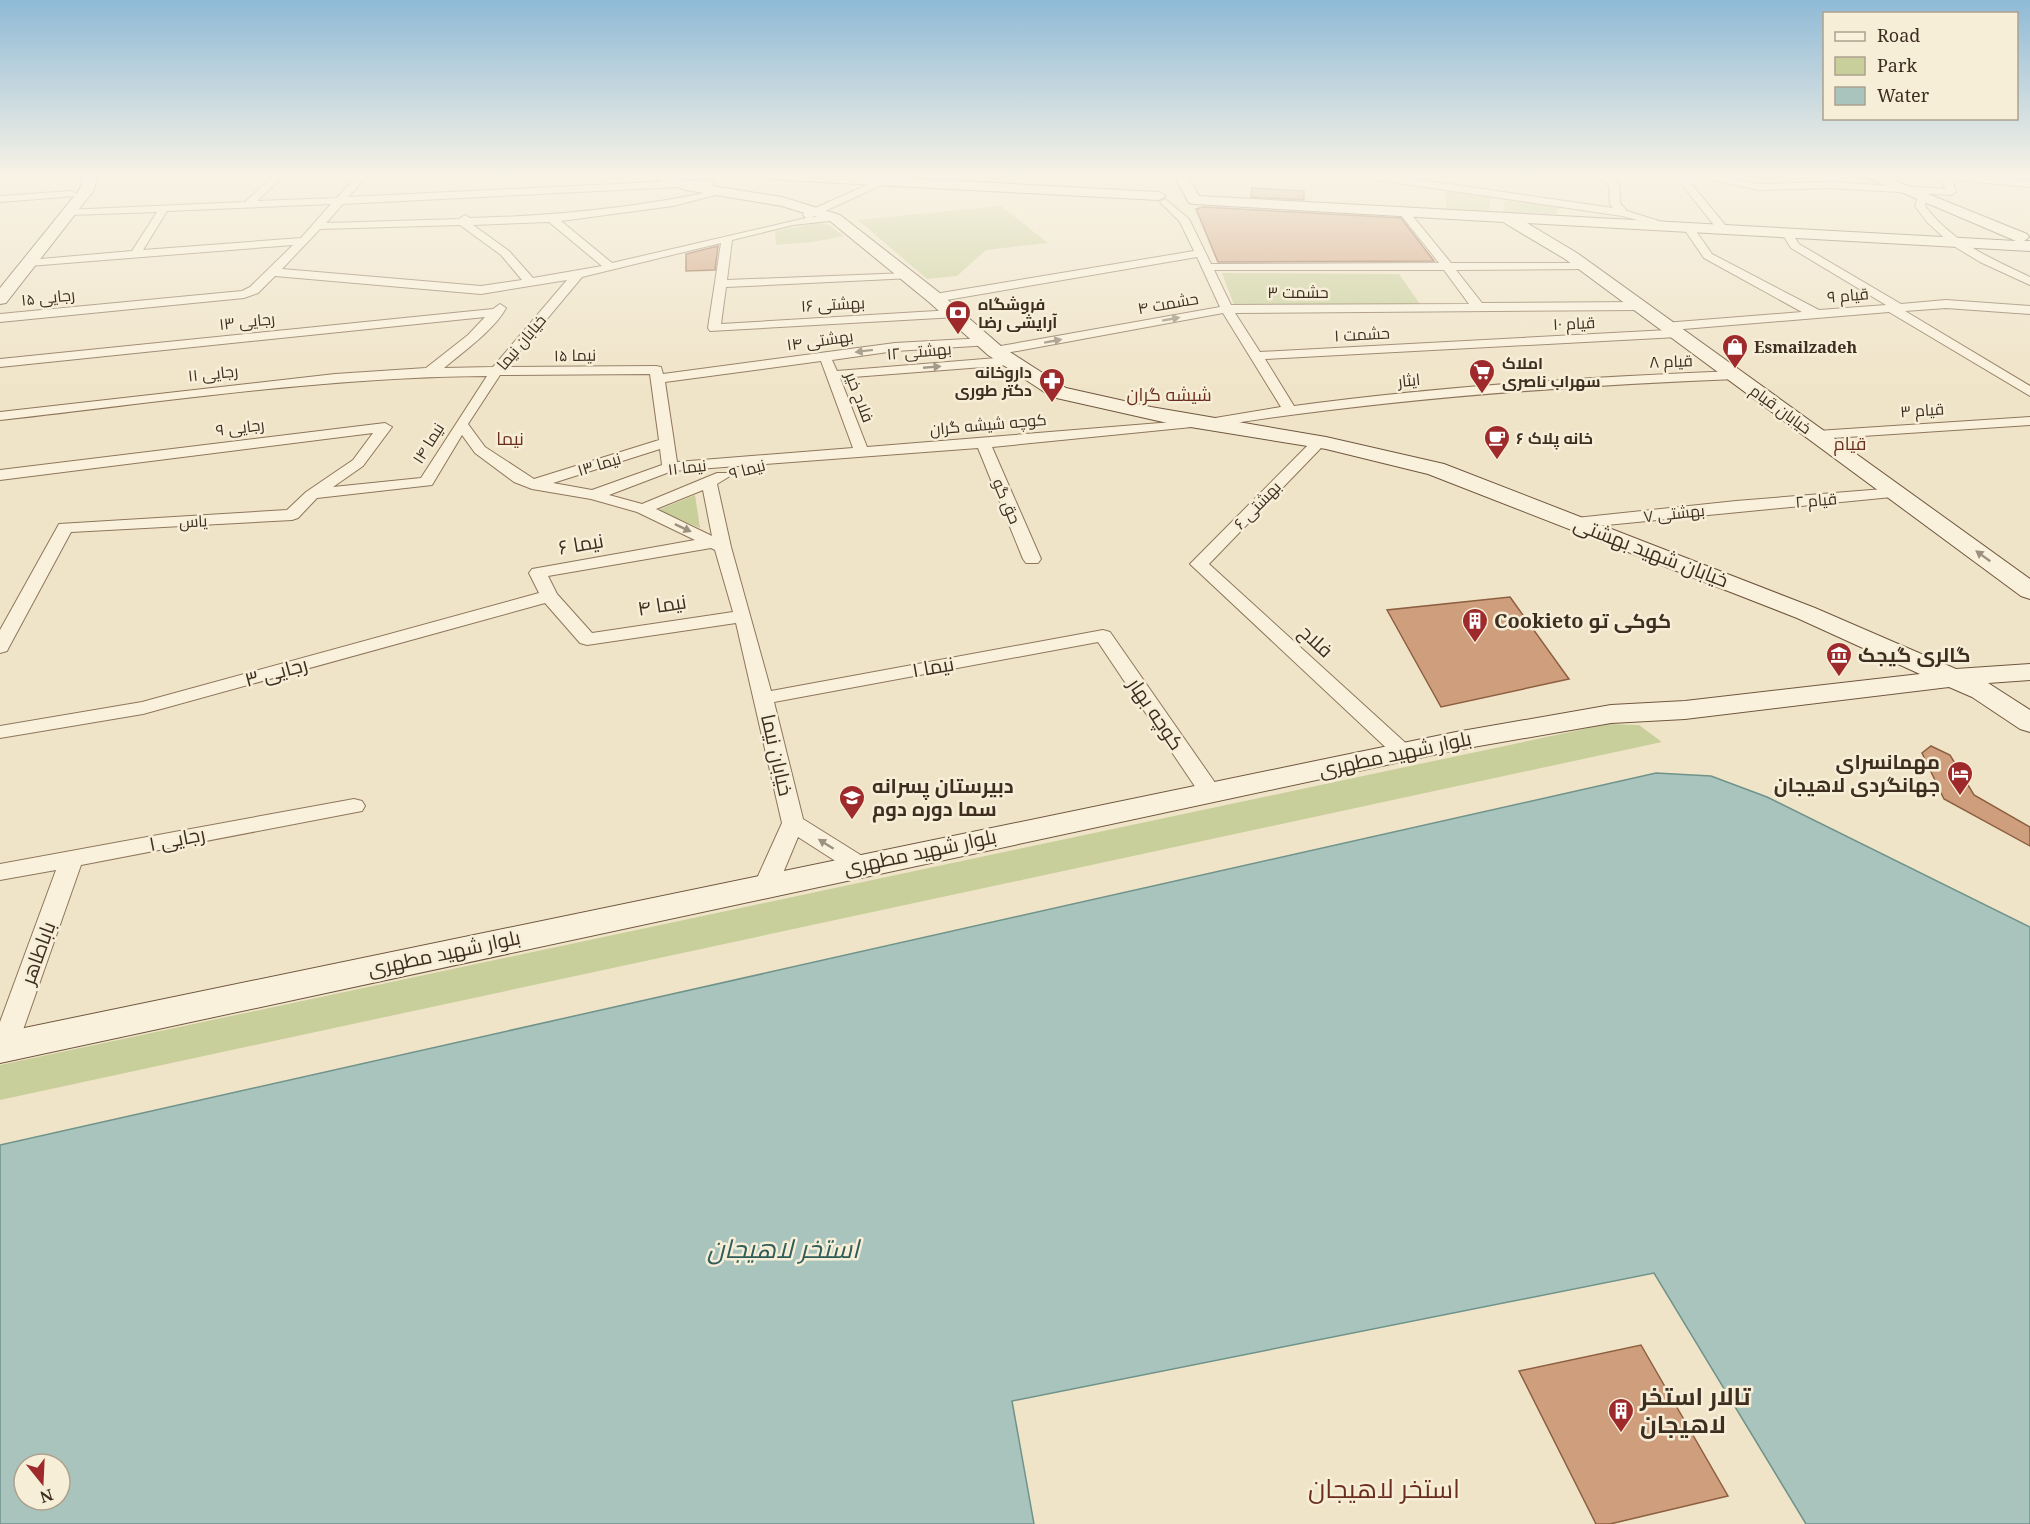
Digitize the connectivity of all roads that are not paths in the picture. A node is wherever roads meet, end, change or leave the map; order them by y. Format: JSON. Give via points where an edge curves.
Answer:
{"nodes":[{"id":1,"x":29,"y":246,"type":"edge"},
{"id":2,"x":42,"y":246,"type":"edge"},
{"id":3,"x":140,"y":246,"type":"edge"},
{"id":4,"x":242,"y":246,"type":"edge"},
{"id":5,"x":299,"y":246,"type":"edge"},
{"id":6,"x":500,"y":246,"type":"edge"},
{"id":7,"x":585,"y":246,"type":"edge"},
{"id":8,"x":693,"y":246,"type":"edge"},
{"id":9,"x":727,"y":246,"type":"edge"},
{"id":10,"x":870,"y":246,"type":"edge"},
{"id":11,"x":1197,"y":246,"type":"edge"},
{"id":12,"x":1431,"y":246,"type":"edge"},
{"id":13,"x":1561,"y":246,"type":"edge"},
{"id":14,"x":1701,"y":246,"type":"edge"},
{"id":15,"x":1795,"y":246,"type":"edge"},
{"id":16,"x":1959,"y":246,"type":"edge"},
{"id":17,"x":1200,"y":253,"type":"junction"},
{"id":18,"x":135,"y":255,"type":"junction"},
{"id":19,"x":29,"y":262,"type":"junction"},
{"id":20,"x":609,"y":266,"type":"junction"},
{"id":21,"x":1586,"y":266,"type":"junction"},
{"id":22,"x":1207,"y":267,"type":"junction"},
{"id":23,"x":1448,"y":267,"type":"junction"},
{"id":24,"x":271,"y":272,"type":"junction"},
{"id":25,"x":578,"y":275,"type":"junction"},
{"id":26,"x":908,"y":276,"type":"junction"},
{"id":27,"x":2030,"y":281,"type":"edge"},
{"id":28,"x":0,"y":282,"type":"edge"},
{"id":29,"x":531,"y":283,"type":"junction"},
{"id":30,"x":722,"y":284,"type":"junction"},
{"id":31,"x":513,"y":286,"type":"junction"},
{"id":32,"x":935,"y":298,"type":"junction"},
{"id":33,"x":0,"y":299,"type":"edge"},
{"id":34,"x":1641,"y":306,"type":"junction"},
{"id":35,"x":1478,"y":307,"type":"junction"},
{"id":36,"x":1895,"y":308,"type":"junction"},
{"id":37,"x":1227,"y":309,"type":"junction"},
{"id":38,"x":2030,"y":310,"type":"edge"},
{"id":39,"x":498,"y":312,"type":"junction"},
{"id":40,"x":953,"y":314,"type":"junction"},
{"id":41,"x":1816,"y":314,"type":"junction"},
{"id":42,"x":0,"y":318,"type":"edge"},
{"id":43,"x":1673,"y":330,"type":"junction"},
{"id":44,"x":1471,"y":345,"type":"joint"},
{"id":45,"x":996,"y":351,"type":"junction"},
{"id":46,"x":825,"y":356,"type":"junction"},
{"id":47,"x":1255,"y":356,"type":"junction"},
{"id":48,"x":0,"y":363,"type":"edge"},
{"id":49,"x":430,"y":372,"type":"junction"},
{"id":50,"x":495,"y":373,"type":"junction"},
{"id":51,"x":658,"y":375,"type":"junction"},
{"id":52,"x":832,"y":375,"type":"junction"},
{"id":53,"x":1736,"y":375,"type":"junction"},
{"id":54,"x":1608,"y":380,"type":"joint"},
{"id":55,"x":2030,"y":392,"type":"edge"},
{"id":56,"x":1289,"y":409,"type":"junction"},
{"id":57,"x":1152,"y":413,"type":"junction"},
{"id":58,"x":0,"y":416,"type":"edge"},
{"id":59,"x":1214,"y":422,"type":"junction"},
{"id":60,"x":2030,"y":422,"type":"edge"},
{"id":61,"x":1192,"y":423,"type":"junction"},
{"id":62,"x":461,"y":424,"type":"junction"},
{"id":63,"x":1817,"y":435,"type":"junction"},
{"id":64,"x":665,"y":443,"type":"junction"},
{"id":65,"x":983,"y":443,"type":"junction"},
{"id":66,"x":1315,"y":446,"type":"junction"},
{"id":67,"x":1343,"y":448,"type":"junction"},
{"id":68,"x":861,"y":451,"type":"junction"},
{"id":69,"x":786,"y":459,"type":"junction"},
{"id":70,"x":670,"y":466,"type":"junction"},
{"id":71,"x":0,"y":475,"type":"edge"},
{"id":72,"x":709,"y":481,"type":"junction"},
{"id":73,"x":532,"y":484,"type":"junction"},
{"id":74,"x":1896,"y":493,"type":"junction"},
{"id":75,"x":312,"y":495,"type":"junction"},
{"id":76,"x":592,"y":495,"type":"junction"},
{"id":77,"x":1736,"y":506,"type":"joint"},
{"id":78,"x":643,"y":509,"type":"junction"},
{"id":79,"x":1576,"y":523,"type":"junction"},
{"id":80,"x":718,"y":545,"type":"junction"},
{"id":81,"x":1032,"y":559,"type":"dead end"},
{"id":82,"x":1199,"y":564,"type":"joint"},
{"id":83,"x":2030,"y":591,"type":"edge"},
{"id":84,"x":549,"y":596,"type":"junction"},
{"id":85,"x":743,"y":616,"type":"junction"},
{"id":86,"x":1104,"y":636,"type":"joint"},
{"id":87,"x":587,"y":639,"type":"joint"},
{"id":88,"x":0,"y":647,"type":"edge"},
{"id":89,"x":2030,"y":672,"type":"edge"},
{"id":90,"x":1952,"y":678,"type":"junction"},
{"id":91,"x":763,"y":698,"type":"junction"},
{"id":92,"x":2030,"y":723,"type":"edge"},
{"id":93,"x":0,"y":732,"type":"edge"},
{"id":94,"x":2030,"y":738,"type":"edge"},
{"id":95,"x":1403,"y":752,"type":"junction"},
{"id":96,"x":1209,"y":792,"type":"junction"},
{"id":97,"x":354,"y":806,"type":"dead end"},
{"id":98,"x":793,"y":823,"type":"junction"},
{"id":99,"x":72,"y":858,"type":"junction"},
{"id":100,"x":859,"y":865,"type":"junction"},
{"id":101,"x":0,"y":872,"type":"edge"},
{"id":102,"x":766,"y":885,"type":"junction"},
{"id":103,"x":2,"y":1048,"type":"edge"}],
"edges":[{"from":1,"to":28,"type":"main road"},
{"from":2,"to":19,"type":"main road"},
{"from":3,"to":18,"type":"street"},
{"from":4,"to":18,"type":"street"},
{"from":5,"to":24,"type":"street","name":"رجایی ۱۵"},
{"from":6,"to":29,"type":"street"},
{"from":7,"to":20,"type":"street"},
{"from":8,"to":20,"type":"street"},
{"from":9,"to":30,"type":"street"},
{"from":10,"to":26,"type":"main road","name":"خیابان شهید بهشتی"},
{"from":11,"to":17,"type":"street"},
{"from":12,"to":23,"type":"street"},
{"from":13,"to":21,"type":"main road","name":"خیابان قیام"},
{"from":14,"to":41,"type":"street","via":[[1708,256]]},
{"from":15,"to":36,"type":"street"},
{"from":16,"to":27,"type":"street"},
{"from":17,"to":22,"type":"street"},
{"from":17,"to":32,"type":"street"},
{"from":18,"to":19,"type":"street"},
{"from":19,"to":33,"type":"main road"},
{"from":20,"to":25,"type":"street"},
{"from":21,"to":23,"type":"street"},
{"from":21,"to":34,"type":"main road","name":"خیابان قیام"},
{"from":22,"to":23,"type":"street"},
{"from":22,"to":37,"type":"street"},
{"from":23,"to":35,"type":"street"},
{"from":24,"to":31,"type":"street","via":[[481,290]]},
{"from":24,"to":42,"type":"street","name":"رجایی ۱۵","via":[[254,290],[244,294]]},
{"from":25,"to":29,"type":"street"},
{"from":25,"to":50,"type":"street","name":"خیابان نیما"},
{"from":26,"to":30,"type":"street"},
{"from":26,"to":32,"type":"main road","name":"خیابان شهید بهشتی"},
{"from":29,"to":31,"type":"street"},
{"from":30,"to":40,"type":"street","name":"بهشتی ۱۶","via":[[714,328]]},
{"from":31,"to":39,"type":"street"},
{"from":32,"to":40,"type":"main road","name":"خیابان شهید بهشتی"},
{"from":34,"to":35,"type":"street","name":"حشمت ۳"},
{"from":34,"to":43,"type":"main road","name":"خیابان قیام"},
{"from":35,"to":37,"type":"street","name":"حشمت ۳"},
{"from":36,"to":38,"type":"street","name":"قیام ۹","via":[[1946,304]]},
{"from":36,"to":41,"type":"street","name":"قیام ۹"},
{"from":36,"to":55,"type":"street"},
{"from":45,"to":37,"type":"street","name":"حشمت ۴","one_way":true},
{"from":37,"to":47,"type":"street"},
{"from":39,"to":48,"type":"street","name":"رجایی ۱۳"},
{"from":39,"to":49,"type":"street"},
{"from":40,"to":45,"type":"main road","name":"خیابان شهید بهشتی"},
{"from":41,"to":43,"type":"street","name":"قیام ۹"},
{"from":43,"to":44,"type":"street","name":"قیام ۱۰"},
{"from":43,"to":53,"type":"main road","name":"خیابان قیام"},
{"from":44,"to":47,"type":"street","name":"حشمت ۱"},
{"from":45,"to":46,"type":"street","name":"بهشتی ۱۴","one_way":true,"via":[[895,347]]},
{"from":52,"to":45,"type":"street","name":"بهشتی ۱۲","one_way":true},
{"from":45,"to":57,"type":"main road","name":"خیابان شهید بهشتی","via":[[1059,393]]},
{"from":46,"to":51,"type":"street","name":"بهشتی ۱۴"},
{"from":46,"to":52,"type":"street","name":"فلاح خیر"},
{"from":47,"to":56,"type":"street"},
{"from":49,"to":50,"type":"street","name":"رجایی ۱۱"},
{"from":49,"to":58,"type":"street","name":"رجایی ۱۱","via":[[335,378]]},
{"from":50,"to":51,"type":"street","name":"نیما ۱۵"},
{"from":50,"to":62,"type":"street","name":"خیابان نیما"},
{"from":51,"to":64,"type":"street"},
{"from":52,"to":68,"type":"street","name":"فلاح خیر"},
{"from":53,"to":54,"type":"street","name":"قیام ۸"},
{"from":53,"to":63,"type":"main road","name":"خیابان قیام"},
{"from":54,"to":56,"type":"street","name":"ایثار"},
{"from":56,"to":59,"type":"street","name":"ایثار"},
{"from":57,"to":59,"type":"main road","name":"خیابان شهید بهشتی"},
{"from":57,"to":61,"type":"main road","name":"خیابان شهید بهشتی"},
{"from":59,"to":67,"type":"main road","name":"خیابان شهید بهشتی"},
{"from":60,"to":63,"type":"street","name":"قیام ۳"},
{"from":61,"to":65,"type":"street","name":"کوچه شیشه گران"},
{"from":61,"to":66,"type":"main road","name":"خیابان شهید بهشتی"},
{"from":62,"to":73,"type":"street","via":[[480,450]]},
{"from":62,"to":75,"type":"street","name":"نیما ۱۴","via":[[426,482]]},
{"from":63,"to":74,"type":"main road","name":"خیابان قیام"},
{"from":64,"to":70,"type":"street"},
{"from":64,"to":73,"type":"street","name":"نیما ۱۳"},
{"from":65,"to":68,"type":"street","name":"کوچه شیشه گران"},
{"from":65,"to":81,"type":"street","name":"حق گو"},
{"from":66,"to":67,"type":"main road","name":"خیابان شهید بهشتی"},
{"from":66,"to":82,"type":"street","name":"بهشتی ۶"},
{"from":67,"to":79,"type":"main road","name":"خیابان شهید بهشتی","via":[[1436,470]]},
{"from":68,"to":69,"type":"street","name":"کوچه شیشه گران"},
{"from":69,"to":70,"type":"street","name":"نیما ۱۱"},
{"from":69,"to":72,"type":"street","name":"نیما ۹"},
{"from":70,"to":76,"type":"street","name":"نیما ۱۱"},
{"from":71,"to":75,"type":"street","name":"رجایی ۹","via":[[385,427],[358,463]]},
{"from":72,"to":78,"type":"street","name":"نیما ۹"},
{"from":72,"to":80,"type":"street","name":"خیابان نیما"},
{"from":73,"to":76,"type":"street"},
{"from":74,"to":77,"type":"street","name":"قیام ۲"},
{"from":83,"to":74,"type":"main road","name":"خیابان قیام","one_way":true},
{"from":75,"to":88,"type":"street","name":"یاس","via":[[292,515],[65,527]]},
{"from":76,"to":78,"type":"street"},
{"from":77,"to":79,"type":"street","name":"بهشتی ۷"},
{"from":78,"to":80,"type":"street","one_way":true},
{"from":79,"to":90,"type":"main road","name":"خیابان شهید بهشتی","via":[[1806,613]]},
{"from":80,"to":84,"type":"street","name":"نیما ۶","via":[[538,573]]},
{"from":80,"to":85,"type":"street","name":"خیابان نیما"},
{"from":82,"to":95,"type":"street","name":"فلاح"},
{"from":84,"to":87,"type":"street","name":"نیما ۶"},
{"from":84,"to":93,"type":"street","name":"رجایی ۳","via":[[143,708]]},
{"from":85,"to":87,"type":"street","name":"نیما ۴"},
{"from":85,"to":91,"type":"street","name":"خیابان نیما"},
{"from":86,"to":91,"type":"street","name":"نیما ۱"},
{"from":86,"to":96,"type":"street","name":"کوچه بهار"},
{"from":89,"to":90,"type":"main road","name":"بلوار شهید مطهری"},
{"from":90,"to":92,"type":"main road","name":"خیابان شهید بهشتی","via":[[1982,691]]},
{"from":90,"to":94,"type":"main road","via":[[1967,696]]},
{"from":90,"to":95,"type":"main road","name":"بلوار شهید مطهری","via":[[1685,710],[1611,714]]},
{"from":91,"to":98,"type":"street","name":"خیابان نیما"},
{"from":95,"to":96,"type":"main road","name":"بلوار شهید مطهری"},
{"from":96,"to":100,"type":"main road","name":"بلوار شهید مطهری"},
{"from":97,"to":99,"type":"street","name":"رجایی ۱"},
{"from":100,"to":98,"type":"street","name":"خیابان نیما","one_way":true},
{"from":98,"to":102,"type":"street","name":"خیابان نیما"},
{"from":99,"to":101,"type":"street","name":"رجایی ۱"},
{"from":99,"to":103,"type":"street","name":"باباطاهر"},
{"from":100,"to":102,"type":"main road","name":"بلوار شهید مطهری"},
{"from":102,"to":103,"type":"main road","name":"بلوار شهید مطهری"}]}
